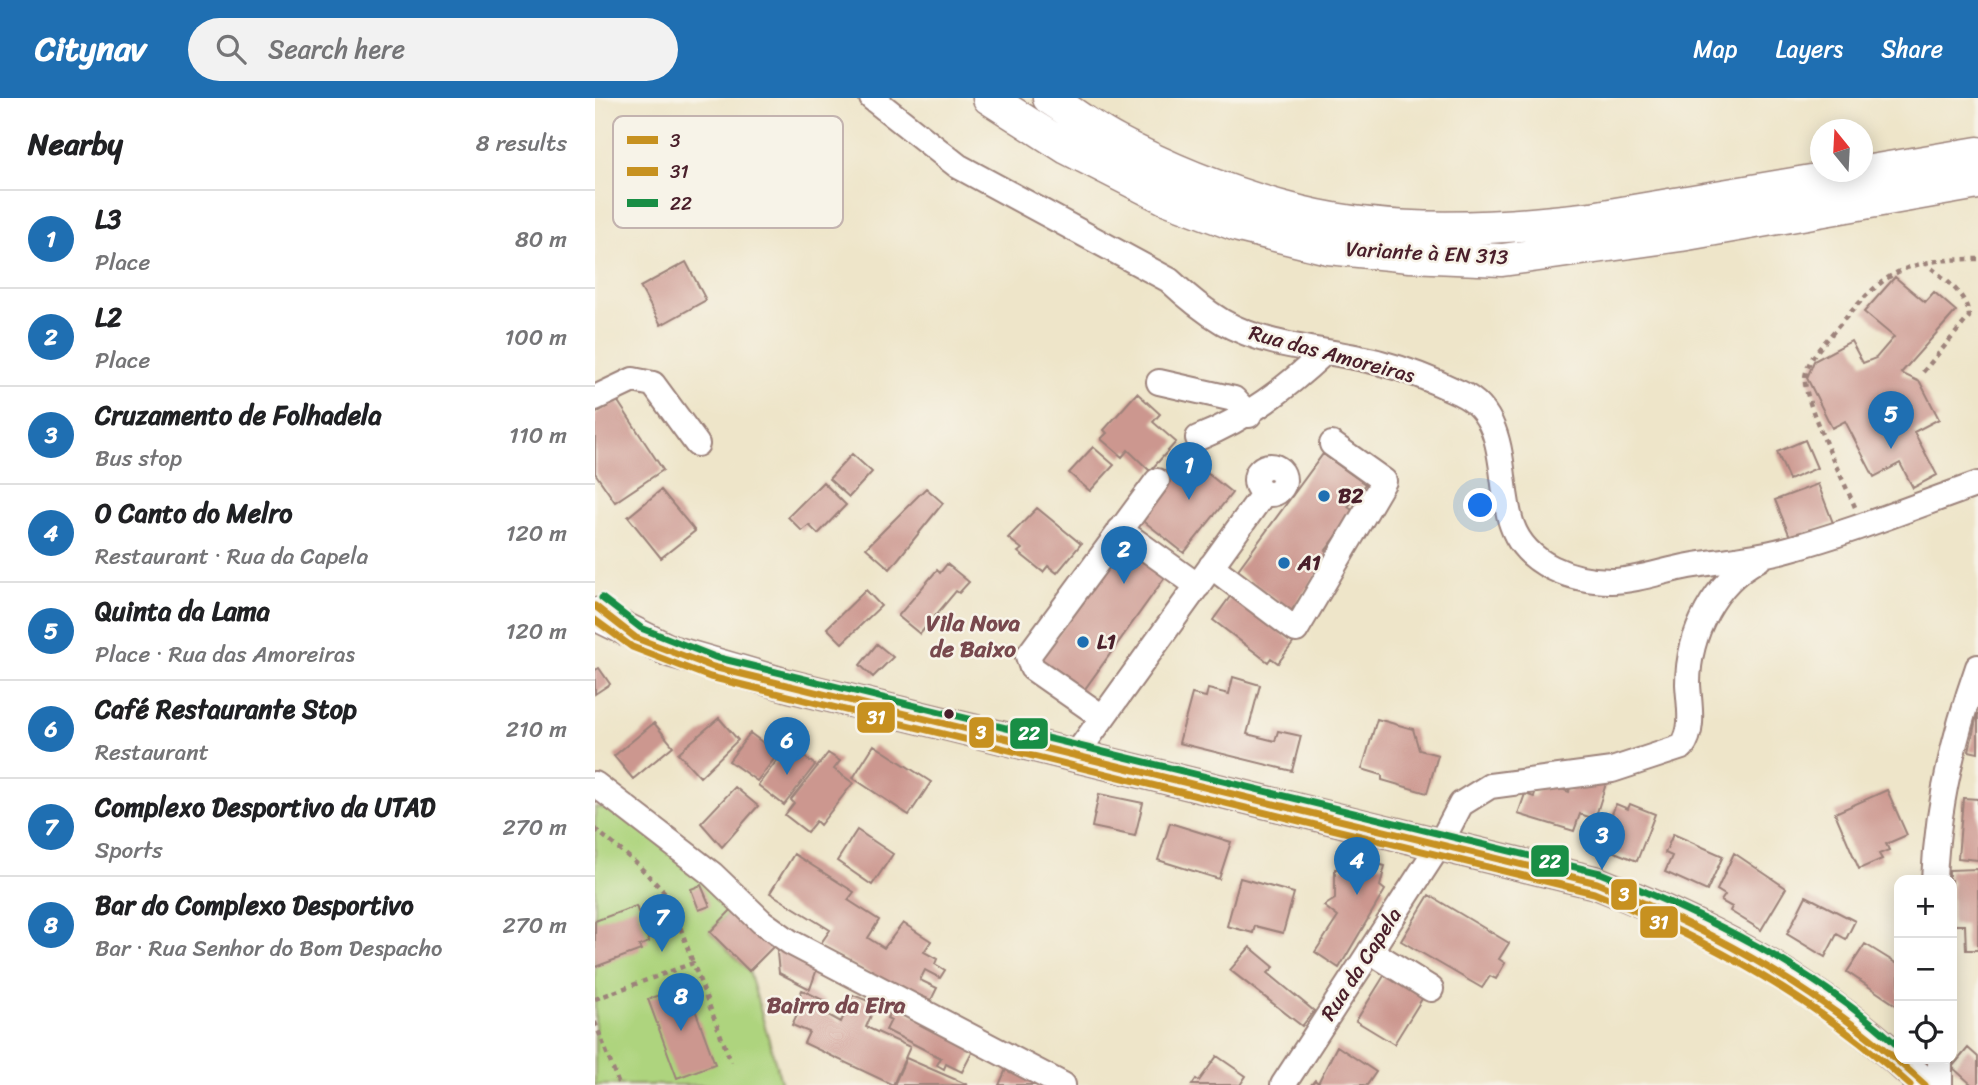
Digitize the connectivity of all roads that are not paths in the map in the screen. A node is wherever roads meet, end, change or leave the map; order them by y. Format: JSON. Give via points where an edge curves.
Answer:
{"nodes":[{"id":1,"x":872,"y":98,"type":"edge"},
{"id":2,"x":989,"y":98,"type":"edge"},
{"id":3,"x":1049,"y":98,"type":"edge"},
{"id":4,"x":1978,"y":153,"type":"edge"},
{"id":5,"x":1978,"y":183,"type":"edge"},
{"id":6,"x":1324,"y":353,"type":"junction"},
{"id":7,"x":1159,"y":382,"type":"dead end"},
{"id":8,"x":595,"y":398,"type":"edge"},
{"id":9,"x":1249,"y":415,"type":"junction"},
{"id":10,"x":1198,"y":438,"type":"dead end"},
{"id":11,"x":697,"y":444,"type":"dead end"},
{"id":12,"x":1332,"y":444,"type":"dead end"},
{"id":13,"x":1157,"y":481,"type":"dead end"},
{"id":14,"x":1978,"y":484,"type":"edge"},
{"id":15,"x":1264,"y":494,"type":"dead end"},
{"id":16,"x":1120,"y":530,"type":"junction"},
{"id":17,"x":1769,"y":554,"type":"junction"},
{"id":18,"x":1204,"y":576,"type":"junction"},
{"id":19,"x":599,"y":613,"type":"edge"},
{"id":20,"x":1978,"y":667,"type":"edge"},
{"id":21,"x":1101,"y":716,"type":"junction"},
{"id":22,"x":1075,"y":756,"type":"junction"},
{"id":23,"x":595,"y":784,"type":"edge"},
{"id":24,"x":1440,"y":844,"type":"junction"},
{"id":25,"x":1935,"y":875,"type":"edge"},
{"id":26,"x":1370,"y":951,"type":"junction"},
{"id":27,"x":1431,"y":989,"type":"dead end"},
{"id":28,"x":1940,"y":1064,"type":"edge"},
{"id":29,"x":1063,"y":1085,"type":"edge"},
{"id":30,"x":1283,"y":1085,"type":"edge"},
{"id":31,"x":1925,"y":1085,"type":"edge"},
{"id":32,"x":1940,"y":1085,"type":"edge"}],
"edges":[{"from":1,"to":6,"type":"street","name":"Rua das Amoreiras","via":[[958,166],[1169,280],[1225,323]]},
{"from":2,"to":5,"type":"main road","name":"Variante à EN 313","via":[[1067,148],[1141,186],[1239,226],[1328,248],[1410,256],[1515,258],[1681,235]]},
{"from":3,"to":4,"type":"main road","name":"Variante à EN 313","via":[[1115,141],[1209,184],[1301,213],[1375,223],[1468,228],[1533,225]]},
{"from":6,"to":9,"type":"street"},
{"from":6,"to":17,"type":"street","name":"Rua das Amoreiras","via":[[1381,363],[1464,394],[1480,408],[1495,434],[1511,524],[1524,548],[1545,564],[1572,576],[1613,581]]},
{"from":7,"to":9,"type":"street","via":[[1234,399]]},
{"from":8,"to":11,"type":"street","via":[[633,380],[653,384]]},
{"from":9,"to":10,"type":"street"},
{"from":12,"to":18,"type":"street","via":[[1384,481],[1296,630]]},
{"from":13,"to":16,"type":"street"},
{"from":14,"to":17,"type":"street","name":"Rua das Amoreiras"},
{"from":15,"to":18,"type":"street"},
{"from":16,"to":18,"type":"street"},
{"from":16,"to":21,"type":"street","via":[[1028,656],[1032,668]]},
{"from":17,"to":24,"type":"street","name":"Rua da Capela","via":[[1727,580],[1705,616],[1689,668],[1690,720],[1682,747],[1612,770],[1490,786],[1461,804]]},
{"from":18,"to":21,"type":"street"},
{"from":19,"to":22,"type":"main road","via":[[644,641],[699,661]]},
{"from":20,"to":25,"type":"street","via":[[1944,794]]},
{"from":21,"to":22,"type":"street"},
{"from":22,"to":24,"type":"main road"},
{"from":23,"to":29,"type":"street","via":[[712,874],[782,938]]},
{"from":24,"to":26,"type":"street","name":"Rua da Capela"},
{"from":24,"to":31,"type":"main road","via":[[1597,883],[1704,928],[1827,1003]]},
{"from":26,"to":27,"type":"street"},
{"from":26,"to":30,"type":"street","name":"Rua da Capela"},
{"from":28,"to":32,"type":"street"}]}
